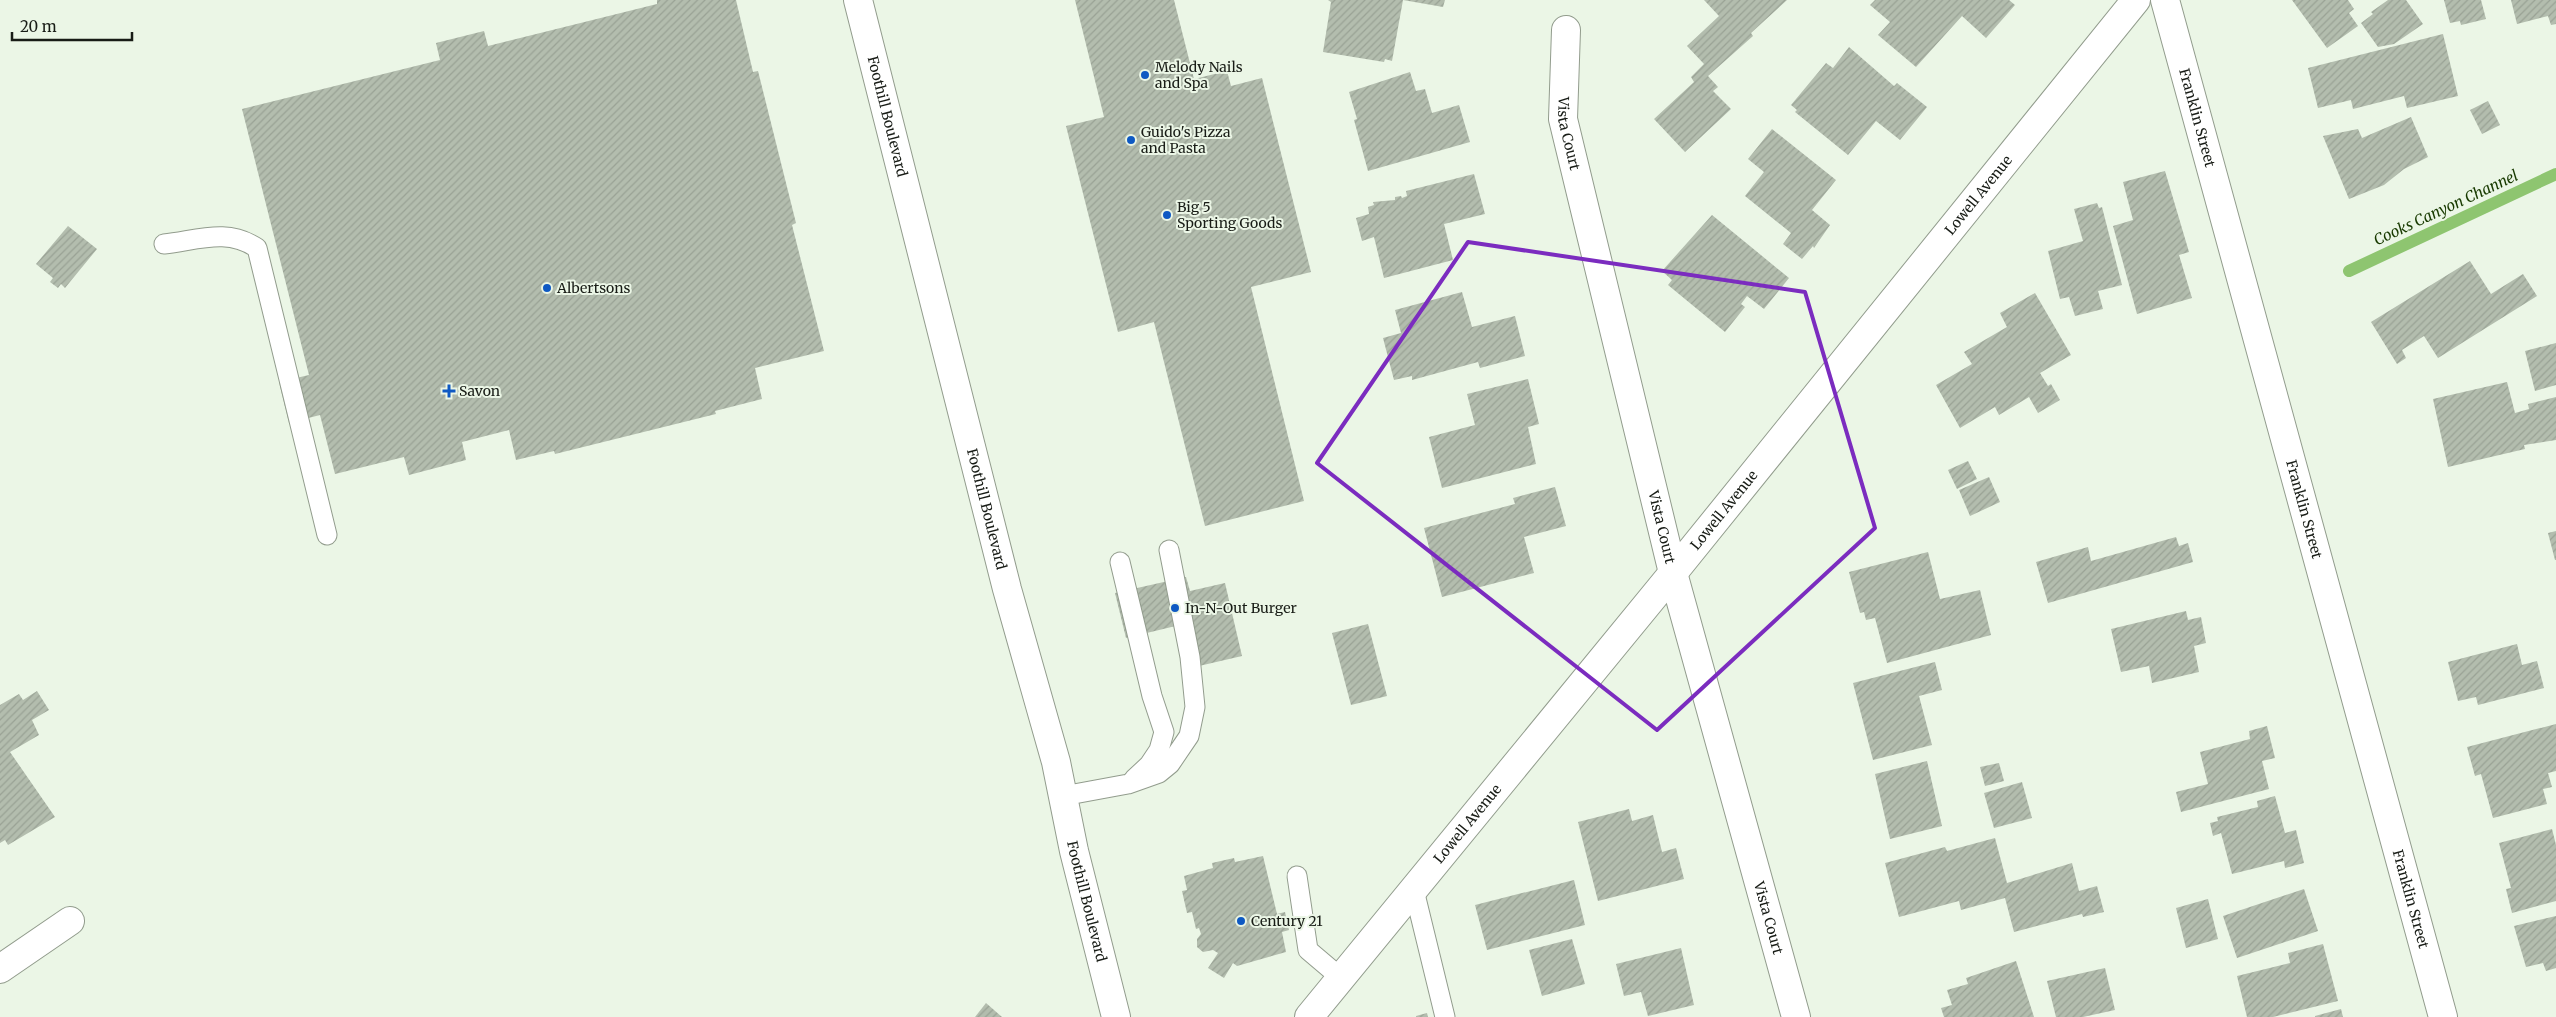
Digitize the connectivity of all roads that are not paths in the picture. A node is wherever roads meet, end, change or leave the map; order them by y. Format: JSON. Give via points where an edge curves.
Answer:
{"nodes":[{"id":1,"x":858,"y":0,"type":"edge"},
{"id":2,"x":2136,"y":0,"type":"edge"},
{"id":3,"x":2165,"y":0,"type":"edge"},
{"id":4,"x":1566,"y":30,"type":"dead end"},
{"id":5,"x":164,"y":244,"type":"dead end"},
{"id":6,"x":328,"y":535,"type":"dead end"},
{"id":7,"x":1169,"y":550,"type":"dead end"},
{"id":8,"x":1120,"y":562,"type":"dead end"},
{"id":9,"x":1673,"y":573,"type":"junction"},
{"id":10,"x":1128,"y":784,"type":"junction"},
{"id":11,"x":1063,"y":796,"type":"junction"},
{"id":12,"x":1297,"y":876,"type":"dead end"},
{"id":13,"x":1414,"y":890,"type":"junction"},
{"id":14,"x":70,"y":921,"type":"dead end"},
{"id":15,"x":0,"y":969,"type":"edge"},
{"id":16,"x":1341,"y":978,"type":"junction"},
{"id":17,"x":1116,"y":1017,"type":"edge"},
{"id":18,"x":1309,"y":1017,"type":"edge"},
{"id":19,"x":1445,"y":1017,"type":"edge"},
{"id":20,"x":1796,"y":1017,"type":"edge"},
{"id":21,"x":2442,"y":1017,"type":"edge"}],
"edges":[{"from":1,"to":11,"type":"street","name":"Foothill Boulevard"},
{"from":2,"to":9,"type":"street","name":"Lowell Avenue"},
{"from":3,"to":21,"type":"street","name":"Franklin Street"},
{"from":4,"to":9,"type":"street","name":"Vista Court","via":[[1563,119]]},
{"from":5,"to":6,"type":"lane","via":[[228,236],[257,248]]},
{"from":7,"to":10,"type":"lane","via":[[1184,624],[1195,707],[1189,736],[1170,764],[1159,773]]},
{"from":8,"to":10,"type":"lane","via":[[1152,696],[1164,732],[1159,750],[1149,765]]},
{"from":9,"to":13,"type":"street","name":"Lowell Avenue"},
{"from":9,"to":20,"type":"street","name":"Vista Court"},
{"from":10,"to":11,"type":"lane"},
{"from":11,"to":17,"type":"street","name":"Foothill Boulevard"},
{"from":12,"to":16,"type":"lane","via":[[1308,950]]},
{"from":13,"to":16,"type":"street","name":"Lowell Avenue"},
{"from":13,"to":19,"type":"lane"},
{"from":14,"to":15,"type":"street"},
{"from":16,"to":18,"type":"street","name":"Lowell Avenue"}]}
